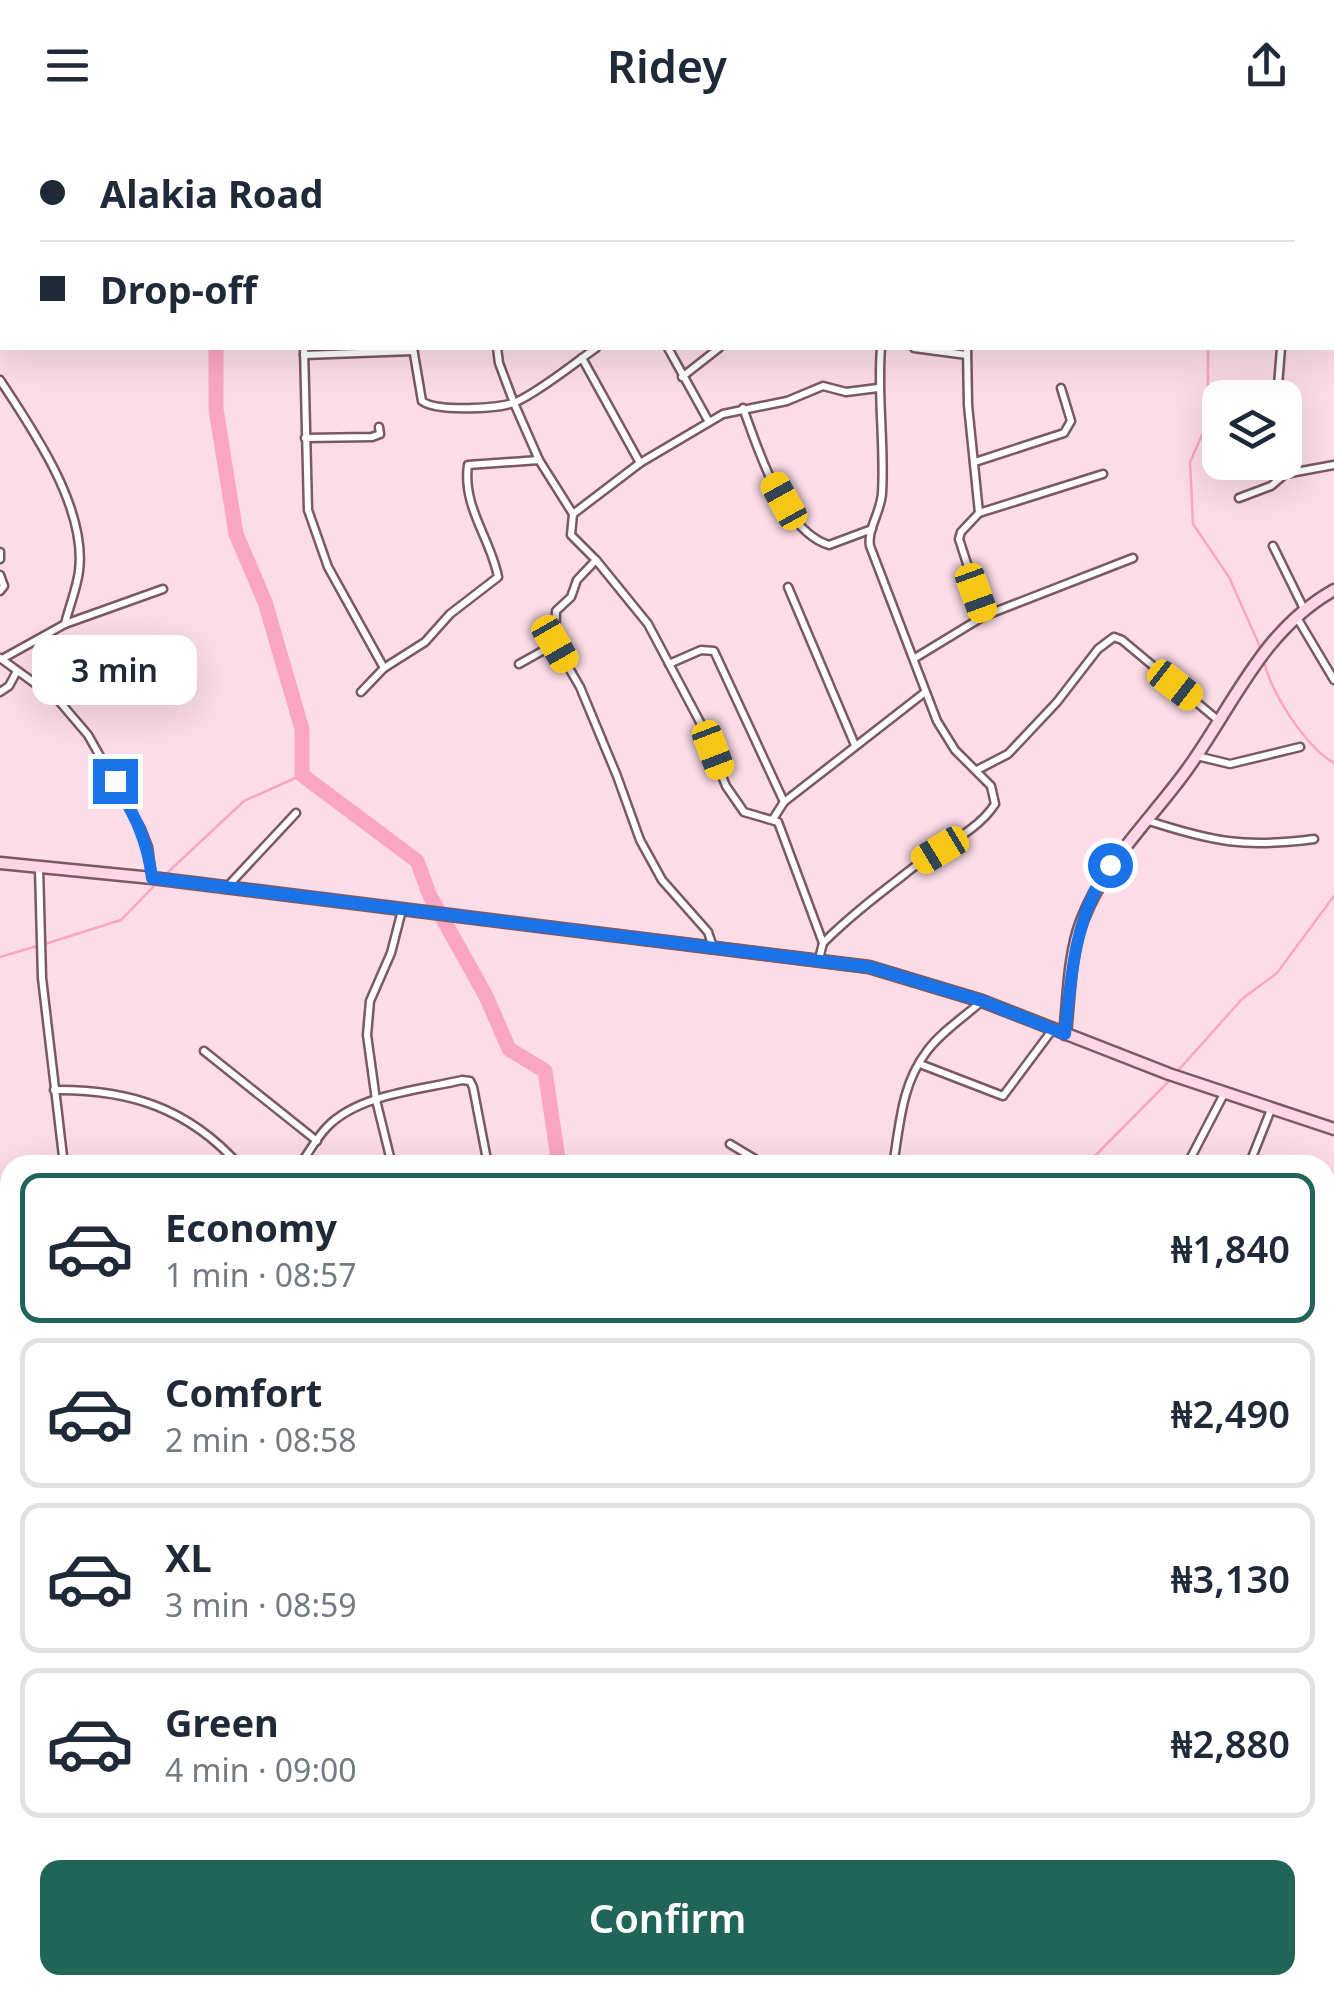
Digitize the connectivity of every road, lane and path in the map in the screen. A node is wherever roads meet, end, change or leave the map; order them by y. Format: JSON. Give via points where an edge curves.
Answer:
{"nodes":[{"id":1,"x":358,"y":350,"type":"edge"},
{"id":2,"x":413,"y":350,"type":"edge"},
{"id":3,"x":498,"y":350,"type":"edge"},
{"id":4,"x":593,"y":350,"type":"edge"},
{"id":5,"x":669,"y":350,"type":"edge"},
{"id":6,"x":716,"y":350,"type":"edge"},
{"id":7,"x":880,"y":350,"type":"edge"},
{"id":8,"x":1281,"y":350,"type":"edge"},
{"id":9,"x":304,"y":351,"type":"edge"},
{"id":10,"x":967,"y":351,"type":"edge"},
{"id":11,"x":582,"y":358,"type":"junction"},
{"id":12,"x":682,"y":377,"type":"junction"},
{"id":13,"x":0,"y":380,"type":"edge"},
{"id":14,"x":1278,"y":380,"type":"edge"},
{"id":15,"x":878,"y":388,"type":"junction"},
{"id":16,"x":1061,"y":388,"type":"dead end"},
{"id":17,"x":514,"y":403,"type":"junction"},
{"id":18,"x":743,"y":408,"type":"junction"},
{"id":19,"x":709,"y":422,"type":"junction"},
{"id":20,"x":380,"y":428,"type":"dead end"},
{"id":21,"x":306,"y":438,"type":"junction"},
{"id":22,"x":539,"y":460,"type":"junction"},
{"id":23,"x":975,"y":462,"type":"junction"},
{"id":24,"x":640,"y":463,"type":"junction"},
{"id":25,"x":1334,"y":465,"type":"edge"},
{"id":26,"x":1302,"y":471,"type":"edge"},
{"id":27,"x":1103,"y":474,"type":"dead end"},
{"id":28,"x":1278,"y":480,"type":"edge"},
{"id":29,"x":1239,"y":498,"type":"dead end"},
{"id":30,"x":980,"y":513,"type":"junction"},
{"id":31,"x":573,"y":514,"type":"junction"},
{"id":32,"x":872,"y":529,"type":"junction"},
{"id":33,"x":1273,"y":546,"type":"dead end"},
{"id":34,"x":1133,"y":558,"type":"dead end"},
{"id":35,"x":596,"y":560,"type":"junction"},
{"id":36,"x":0,"y":575,"type":"edge"},
{"id":37,"x":788,"y":587,"type":"dead end"},
{"id":38,"x":163,"y":589,"type":"dead end"},
{"id":39,"x":1334,"y":590,"type":"edge"},
{"id":40,"x":0,"y":591,"type":"edge"},
{"id":41,"x":1300,"y":612,"type":"junction"},
{"id":42,"x":984,"y":616,"type":"junction"},
{"id":43,"x":64,"y":624,"type":"junction"},
{"id":44,"x":555,"y":644,"type":"junction"},
{"id":45,"x":915,"y":658,"type":"junction"},
{"id":46,"x":1,"y":659,"type":"edge"},
{"id":47,"x":519,"y":664,"type":"dead end"},
{"id":48,"x":669,"y":664,"type":"junction"},
{"id":49,"x":384,"y":668,"type":"junction"},
{"id":50,"x":16,"y":673,"type":"junction"},
{"id":51,"x":1334,"y":680,"type":"edge"},
{"id":52,"x":0,"y":692,"type":"edge"},
{"id":53,"x":361,"y":692,"type":"dead end"},
{"id":54,"x":924,"y":693,"type":"junction"},
{"id":55,"x":1219,"y":720,"type":"junction"},
{"id":56,"x":855,"y":745,"type":"junction"},
{"id":57,"x":1300,"y":748,"type":"dead end"},
{"id":58,"x":1197,"y":756,"type":"junction"},
{"id":59,"x":977,"y":770,"type":"junction"},
{"id":60,"x":784,"y":802,"type":"junction"},
{"id":61,"x":296,"y":813,"type":"dead end"},
{"id":62,"x":774,"y":820,"type":"junction"},
{"id":63,"x":1148,"y":820,"type":"junction"},
{"id":64,"x":1314,"y":840,"type":"dead end"},
{"id":65,"x":0,"y":863,"type":"edge"},
{"id":66,"x":39,"y":868,"type":"junction"},
{"id":67,"x":158,"y":879,"type":"junction"},
{"id":68,"x":226,"y":888,"type":"junction"},
{"id":69,"x":402,"y":909,"type":"junction"},
{"id":70,"x":823,"y":943,"type":"junction"},
{"id":71,"x":713,"y":948,"type":"junction"},
{"id":72,"x":819,"y":960,"type":"junction"},
{"id":73,"x":982,"y":1001,"type":"junction"},
{"id":74,"x":1059,"y":1031,"type":"junction"},
{"id":75,"x":204,"y":1052,"type":"dead end"},
{"id":76,"x":920,"y":1064,"type":"junction"},
{"id":77,"x":54,"y":1090,"type":"junction"},
{"id":78,"x":1226,"y":1091,"type":"junction"},
{"id":79,"x":376,"y":1100,"type":"junction"},
{"id":80,"x":1272,"y":1107,"type":"junction"},
{"id":81,"x":1334,"y":1129,"type":"edge"},
{"id":82,"x":316,"y":1141,"type":"junction"},
{"id":83,"x":730,"y":1144,"type":"dead end"},
{"id":84,"x":63,"y":1155,"type":"edge"},
{"id":85,"x":228,"y":1155,"type":"edge"},
{"id":86,"x":307,"y":1155,"type":"edge"},
{"id":87,"x":390,"y":1155,"type":"edge"},
{"id":88,"x":486,"y":1155,"type":"edge"},
{"id":89,"x":749,"y":1155,"type":"edge"},
{"id":90,"x":895,"y":1155,"type":"edge"},
{"id":91,"x":1192,"y":1155,"type":"edge"},
{"id":92,"x":1252,"y":1155,"type":"edge"},
{"id":93,"x":442,"y":1995,"type":"edge"},
{"id":94,"x":462,"y":1995,"type":"edge"}],
"edges":[{"from":1,"to":9,"type":"street"},
{"from":2,"to":17,"type":"street","via":[[419,393],[428,406]]},
{"from":3,"to":17,"type":"street"},
{"from":4,"to":11,"type":"street"},
{"from":5,"to":12,"type":"street"},
{"from":6,"to":12,"type":"street"},
{"from":7,"to":15,"type":"street"},
{"from":8,"to":14,"type":"street"},
{"from":9,"to":21,"type":"street"},
{"from":10,"to":23,"type":"street"},
{"from":11,"to":17,"type":"street"},
{"from":11,"to":24,"type":"street"},
{"from":12,"to":19,"type":"street"},
{"from":13,"to":43,"type":"street","via":[[43,446],[74,522],[80,570]]},
{"from":15,"to":18,"type":"street","via":[[846,392],[823,386],[787,402]]},
{"from":15,"to":32,"type":"street","via":[[882,487]]},
{"from":16,"to":23,"type":"street","via":[[1071,420],[1064,433]]},
{"from":17,"to":22,"type":"street"},
{"from":18,"to":19,"type":"street"},
{"from":18,"to":32,"type":"street","via":[[764,465],[801,526],[829,545]]},
{"from":19,"to":24,"type":"street"},
{"from":20,"to":21,"type":"street","via":[[372,437]]},
{"from":21,"to":49,"type":"street","via":[[308,510],[340,591]]},
{"from":22,"to":31,"type":"street"},
{"from":22,"to":49,"type":"street","via":[[468,465],[474,518],[498,578],[426,642]]},
{"from":23,"to":30,"type":"street"},
{"from":24,"to":31,"type":"street"},
{"from":25,"to":26,"type":"street"},
{"from":27,"to":30,"type":"street"},
{"from":28,"to":29,"type":"street"},
{"from":30,"to":42,"type":"street","via":[[959,540]]},
{"from":31,"to":35,"type":"street","via":[[570,535]]},
{"from":32,"to":45,"type":"street","via":[[879,573]]},
{"from":33,"to":41,"type":"street"},
{"from":34,"to":42,"type":"street"},
{"from":35,"to":44,"type":"street","via":[[556,611]]},
{"from":35,"to":48,"type":"street","via":[[648,624]]},
{"from":36,"to":40,"type":"street"},
{"from":37,"to":56,"type":"street"},
{"from":38,"to":43,"type":"street"},
{"from":39,"to":41,"type":"main road"},
{"from":41,"to":51,"type":"street"},
{"from":41,"to":55,"type":"main road","via":[[1256,659]]},
{"from":42,"to":45,"type":"street"},
{"from":43,"to":46,"type":"street"},
{"from":44,"to":47,"type":"street"},
{"from":44,"to":71,"type":"street","via":[[580,687],[652,865],[708,932]]},
{"from":45,"to":54,"type":"street"},
{"from":46,"to":50,"type":"street"},
{"from":48,"to":60,"type":"street","via":[[714,651]]},
{"from":48,"to":62,"type":"street","via":[[726,786],[748,815]]},
{"from":49,"to":53,"type":"street"},
{"from":50,"to":52,"type":"street"},
{"from":50,"to":67,"type":"street","via":[[59,701],[88,734],[142,829]]},
{"from":54,"to":56,"type":"street"},
{"from":54,"to":59,"type":"street","via":[[956,750]]},
{"from":55,"to":58,"type":"main road"},
{"from":55,"to":59,"type":"street","via":[[1114,637],[1008,754]]},
{"from":56,"to":60,"type":"street"},
{"from":57,"to":58,"type":"street","via":[[1230,764]]},
{"from":58,"to":63,"type":"main road"},
{"from":59,"to":70,"type":"street","via":[[995,797],[992,810]]},
{"from":60,"to":62,"type":"street"},
{"from":61,"to":68,"type":"street"},
{"from":62,"to":70,"type":"street"},
{"from":63,"to":64,"type":"street","via":[[1244,844]]},
{"from":63,"to":74,"type":"main road","via":[[1103,875],[1083,919]]},
{"from":65,"to":66,"type":"main road"},
{"from":66,"to":67,"type":"main road"},
{"from":66,"to":77,"type":"street"},
{"from":67,"to":68,"type":"main road"},
{"from":68,"to":69,"type":"main road"},
{"from":69,"to":71,"type":"main road"},
{"from":69,"to":79,"type":"street","via":[[368,1015]]},
{"from":70,"to":72,"type":"street"},
{"from":71,"to":72,"type":"main road"},
{"from":72,"to":73,"type":"main road","via":[[888,971]]},
{"from":73,"to":74,"type":"main road"},
{"from":73,"to":76,"type":"street"},
{"from":74,"to":76,"type":"street","via":[[1003,1096]]},
{"from":74,"to":78,"type":"main road"},
{"from":75,"to":82,"type":"street"},
{"from":76,"to":90,"type":"street","via":[[903,1101]]},
{"from":77,"to":84,"type":"street"},
{"from":77,"to":85,"type":"street","via":[[120,1093],[156,1106],[208,1134]]},
{"from":78,"to":80,"type":"main road"},
{"from":78,"to":91,"type":"street"},
{"from":79,"to":82,"type":"street","via":[[336,1120]]},
{"from":79,"to":87,"type":"street"},
{"from":79,"to":88,"type":"street","via":[[470,1081]]},
{"from":80,"to":81,"type":"main road"},
{"from":80,"to":92,"type":"street"},
{"from":82,"to":86,"type":"street"},
{"from":83,"to":89,"type":"street"},
{"from":93,"to":94,"type":"street"}]}
